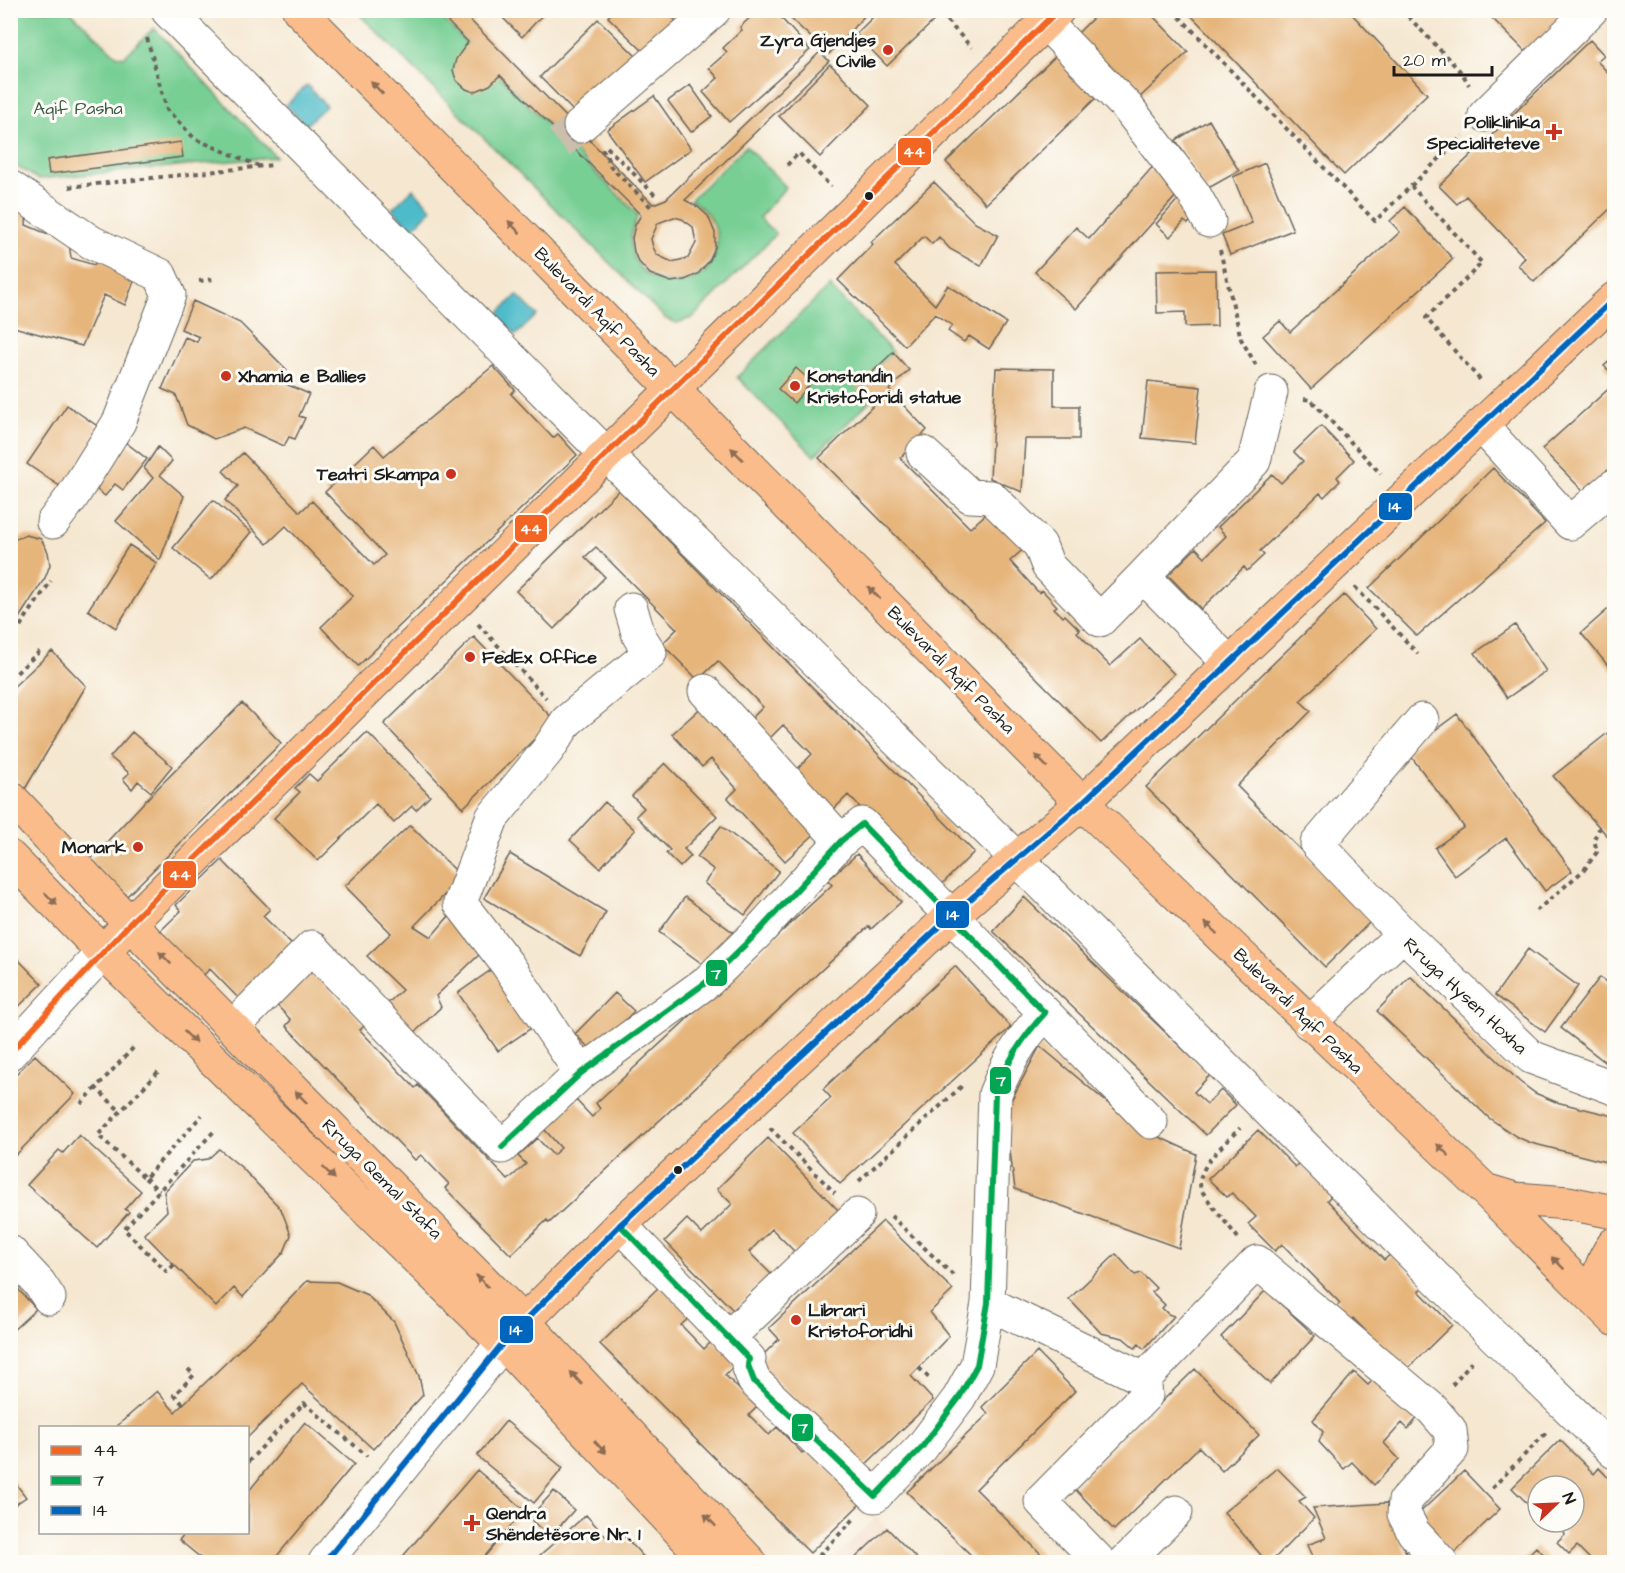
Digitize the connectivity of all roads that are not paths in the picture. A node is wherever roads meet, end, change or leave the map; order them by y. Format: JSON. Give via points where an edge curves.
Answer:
{"nodes":[{"id":1,"x":299,"y":10,"type":"edge"},
{"id":2,"x":1591,"y":10,"type":"edge"},
{"id":3,"x":168,"y":11,"type":"edge"},
{"id":4,"x":695,"y":16,"type":"edge"},
{"id":5,"x":1052,"y":17,"type":"edge"},
{"id":6,"x":1485,"y":115,"type":"road end"},
{"id":7,"x":580,"y":126,"type":"tunnel mouth"},
{"id":8,"x":14,"y":190,"type":"edge"},
{"id":9,"x":1209,"y":221,"type":"road end"},
{"id":10,"x":1614,"y":299,"type":"edge"},
{"id":11,"x":672,"y":389,"type":"junction"},
{"id":12,"x":1271,"y":392,"type":"road end"},
{"id":13,"x":1481,"y":425,"type":"junction"},
{"id":14,"x":923,"y":453,"type":"dead end"},
{"id":15,"x":606,"y":454,"type":"junction"},
{"id":16,"x":1614,"y":486,"type":"edge"},
{"id":17,"x":53,"y":522,"type":"dead end"},
{"id":18,"x":1143,"y":576,"type":"junction"},
{"id":19,"x":631,"y":609,"type":"dead end"},
{"id":20,"x":1229,"y":663,"type":"junction"},
{"id":21,"x":705,"y":691,"type":"dead end"},
{"id":22,"x":1422,"y":720,"type":"dead end"},
{"id":23,"x":10,"y":797,"type":"edge"},
{"id":24,"x":1082,"y":802,"type":"junction"},
{"id":25,"x":841,"y":841,"type":"junction"},
{"id":26,"x":10,"y":857,"type":"edge"},
{"id":27,"x":1018,"y":859,"type":"junction"},
{"id":28,"x":952,"y":915,"type":"junction"},
{"id":29,"x":130,"y":924,"type":"junction"},
{"id":30,"x":1403,"y":934,"type":"junction"},
{"id":31,"x":103,"y":952,"type":"junction"},
{"id":32,"x":1045,"y":1013,"type":"junction"},
{"id":33,"x":1309,"y":1023,"type":"junction"},
{"id":34,"x":232,"y":1027,"type":"junction"},
{"id":35,"x":10,"y":1053,"type":"edge"},
{"id":36,"x":581,"y":1073,"type":"junction"},
{"id":37,"x":1614,"y":1088,"type":"edge"},
{"id":38,"x":1151,"y":1122,"type":"dead end"},
{"id":39,"x":1485,"y":1190,"type":"junction"},
{"id":40,"x":849,"y":1207,"type":"road end"},
{"id":41,"x":1614,"y":1212,"type":"edge"},
{"id":42,"x":620,"y":1226,"type":"junction"},
{"id":43,"x":1614,"y":1244,"type":"edge"},
{"id":44,"x":10,"y":1252,"type":"edge"},
{"id":45,"x":988,"y":1297,"type":"junction"},
{"id":46,"x":49,"y":1298,"type":"dead end"},
{"id":47,"x":1607,"y":1312,"type":"edge"},
{"id":48,"x":513,"y":1333,"type":"junction"},
{"id":49,"x":728,"y":1338,"type":"junction"},
{"id":50,"x":1144,"y":1379,"type":"junction"},
{"id":51,"x":1614,"y":1452,"type":"edge"},
{"id":52,"x":1176,"y":1512,"type":"dead end"},
{"id":53,"x":325,"y":1563,"type":"edge"},
{"id":54,"x":709,"y":1563,"type":"edge"},
{"id":55,"x":750,"y":1563,"type":"edge"},
{"id":56,"x":1100,"y":1563,"type":"edge"},
{"id":57,"x":1125,"y":1563,"type":"edge"},
{"id":58,"x":1441,"y":1563,"type":"edge"}],
"edges":[{"from":11,"to":1,"type":"main road","name":"Bulevardi Aqif Pasha","one_way":true},
{"from":2,"to":6,"type":"street"},
{"from":3,"to":15,"type":"street"},
{"from":4,"to":7,"type":"street"},
{"from":5,"to":9,"type":"street","via":[[1128,108],[1194,194]]},
{"from":5,"to":11,"type":"main road"},
{"from":8,"to":17,"type":"street","via":[[91,242],[160,275],[169,295],[119,422]]},
{"from":10,"to":13,"type":"main road"},
{"from":11,"to":15,"type":"main road"},
{"from":24,"to":11,"type":"main road","name":"Bulevardi Aqif Pasha","one_way":true},
{"from":12,"to":18,"type":"street","via":[[1254,461]]},
{"from":13,"to":16,"type":"street","via":[[1570,523]]},
{"from":13,"to":20,"type":"main road"},
{"from":14,"to":18,"type":"street","via":[[970,496],[991,497],[1040,545],[1048,566],[1100,620]]},
{"from":15,"to":27,"type":"street"},
{"from":15,"to":29,"type":"main road"},
{"from":18,"to":20,"type":"street"},
{"from":19,"to":36,"type":"street","via":[[639,636],[650,653],[567,721],[492,818],[460,903]]},
{"from":20,"to":24,"type":"main road"},
{"from":21,"to":25,"type":"street"},
{"from":22,"to":30,"type":"street","via":[[1317,844]]},
{"from":23,"to":29,"type":"main road","name":"Rruga Qemal Stafa"},
{"from":24,"to":27,"type":"main road"},
{"from":33,"to":24,"type":"main road","name":"Bulevardi Aqif Pasha","one_way":true},
{"from":25,"to":28,"type":"street","via":[[862,824]]},
{"from":25,"to":36,"type":"street","via":[[708,981]]},
{"from":26,"to":31,"type":"main road","name":"Rruga Qemal Stafa","one_way":true},
{"from":27,"to":28,"type":"main road"},
{"from":27,"to":51,"type":"street"},
{"from":28,"to":32,"type":"street"},
{"from":28,"to":42,"type":"main road"},
{"from":29,"to":31,"type":"main road"},
{"from":34,"to":29,"type":"main road","name":"Rruga Qemal Stafa","one_way":true},
{"from":30,"to":33,"type":"street","name":"Rruga Hysen Hoxha"},
{"from":30,"to":37,"type":"street","name":"Rruga Hysen Hoxha","via":[[1531,1057]]},
{"from":31,"to":35,"type":"street"},
{"from":31,"to":48,"type":"main road","name":"Rruga Qemal Stafa","one_way":true},
{"from":32,"to":38,"type":"street"},
{"from":32,"to":45,"type":"street","via":[[1006,1065],[995,1094]]},
{"from":39,"to":33,"type":"main road","name":"Bulevardi Aqif Pasha","one_way":true},
{"from":34,"to":36,"type":"street","via":[[312,947],[502,1147]]},
{"from":48,"to":34,"type":"main road","name":"Rruga Qemal Stafa","one_way":true},
{"from":39,"to":41,"type":"main road","via":[[1515,1199]]},
{"from":47,"to":39,"type":"main road","name":"Bulevardi Aqif Pasha","one_way":true},
{"from":40,"to":49,"type":"street"},
{"from":42,"to":48,"type":"main road"},
{"from":42,"to":49,"type":"street"},
{"from":43,"to":47,"type":"main road","via":[[1597,1288]]},
{"from":44,"to":46,"type":"street"},
{"from":45,"to":49,"type":"street","via":[[976,1365],[959,1398],[922,1447],[875,1497],[754,1381],[748,1359]]},
{"from":45,"to":50,"type":"street"},
{"from":48,"to":53,"type":"street"},
{"from":48,"to":54,"type":"main road","name":"Rruga Qemal Stafa","one_way":true},
{"from":55,"to":48,"type":"main road","name":"Rruga Qemal Stafa","one_way":true},
{"from":50,"to":56,"type":"street","via":[[1146,1395],[1041,1501]]},
{"from":50,"to":58,"type":"street","via":[[1257,1262],[1432,1409],[1450,1430],[1452,1449],[1405,1501],[1404,1514],[1414,1533]]},
{"from":52,"to":57,"type":"street"}]}
